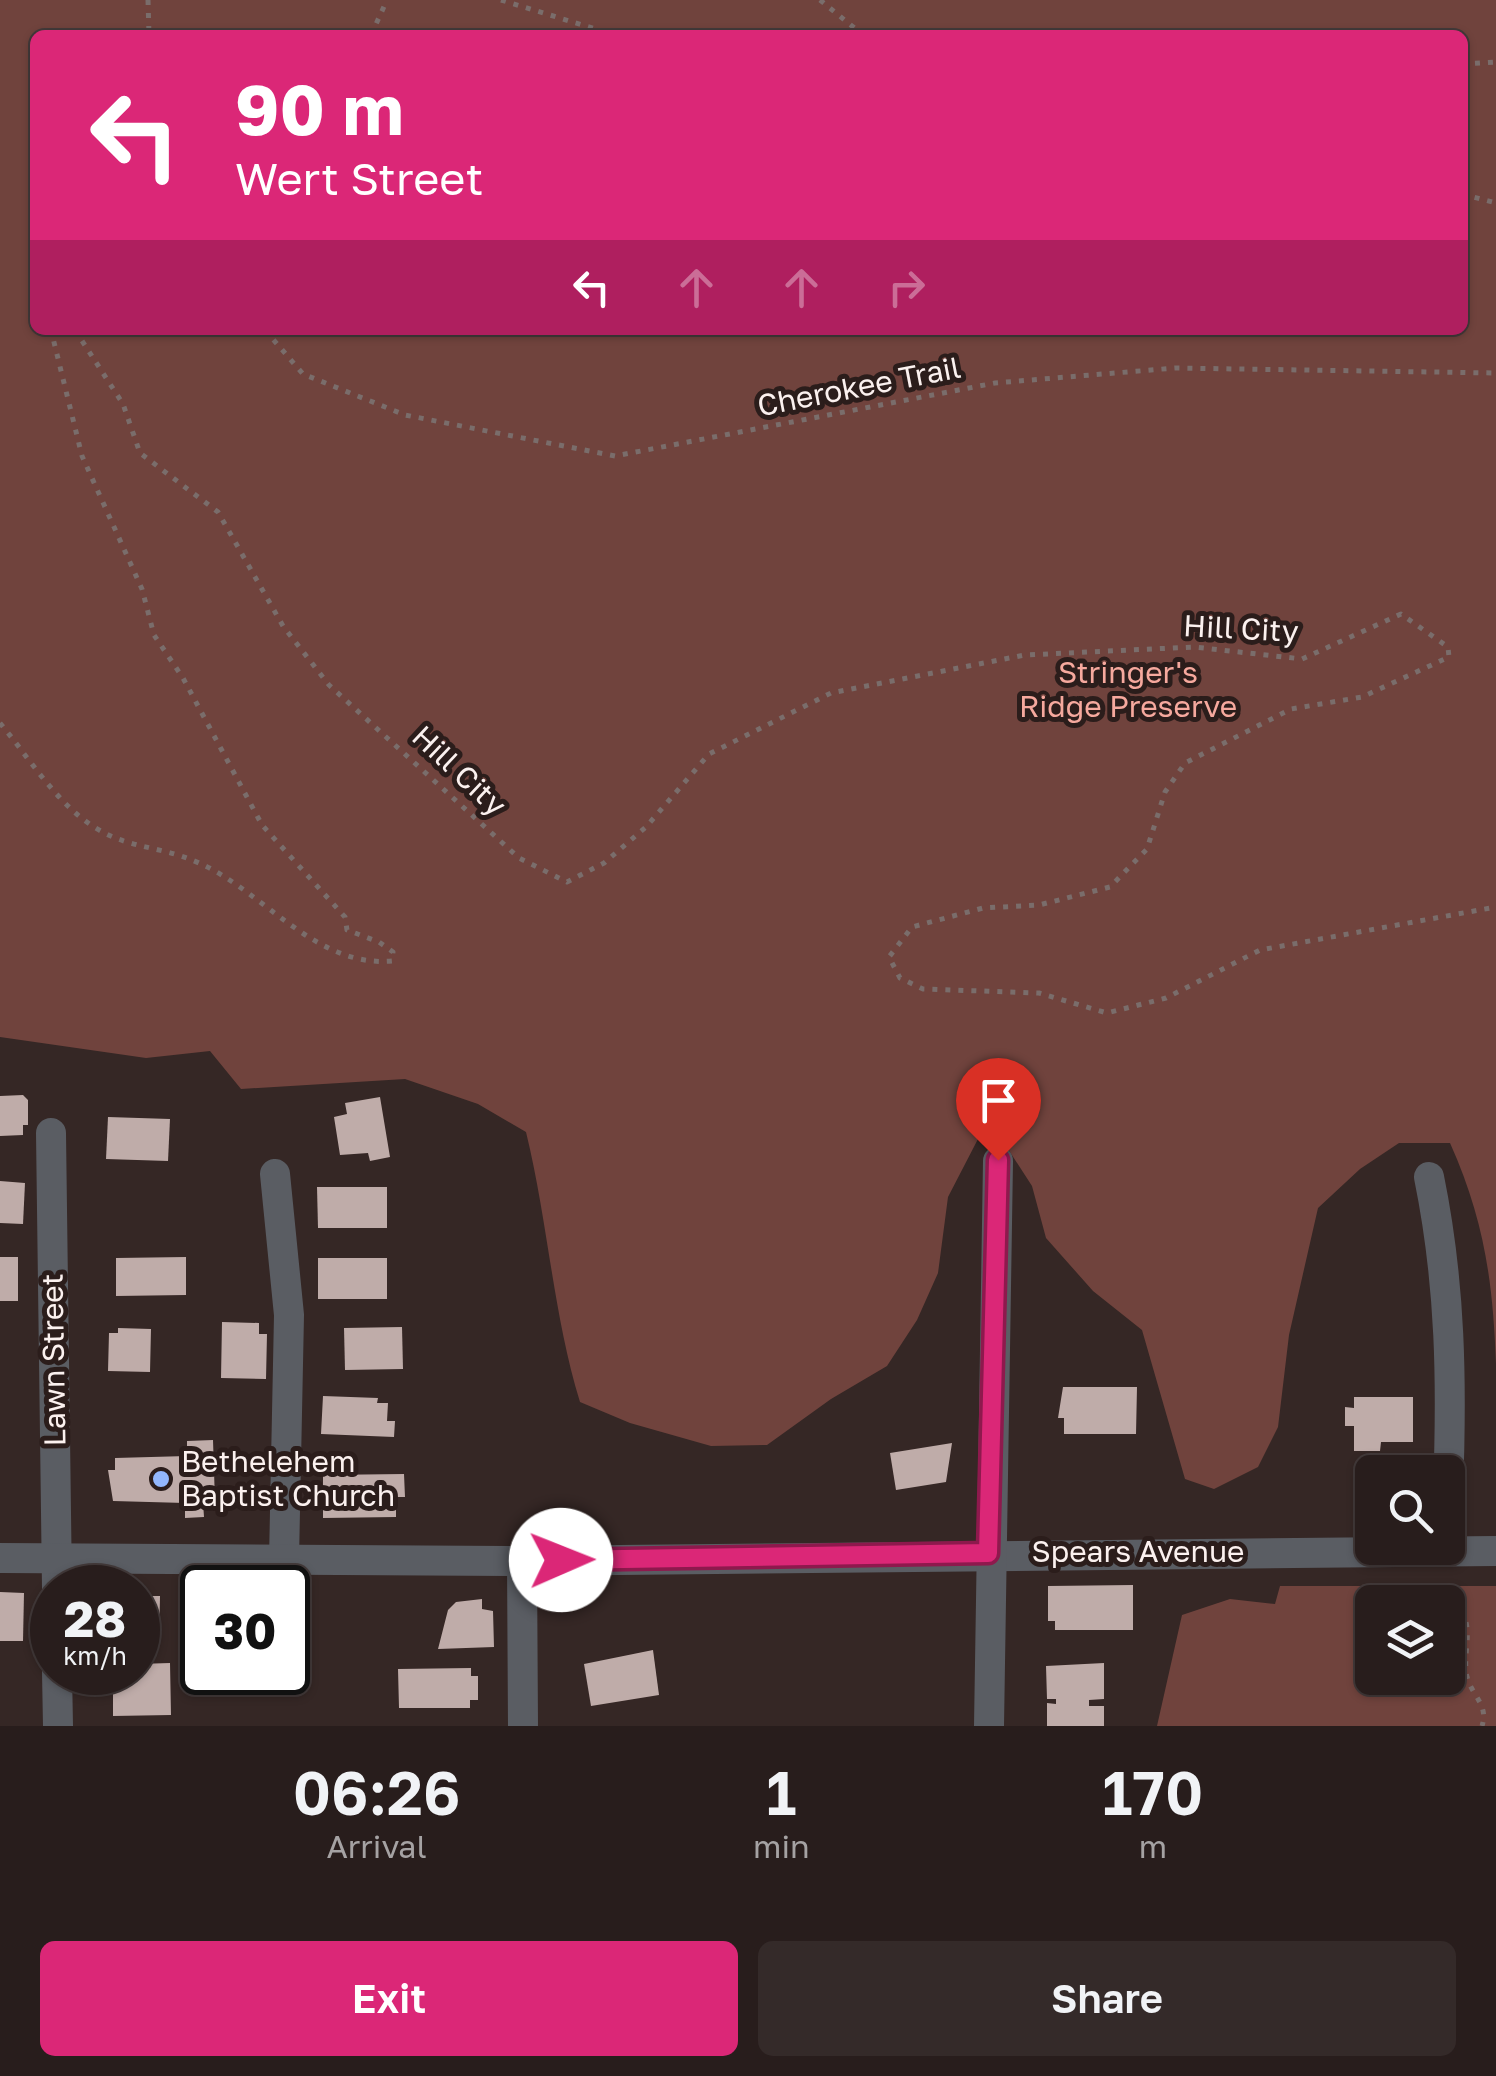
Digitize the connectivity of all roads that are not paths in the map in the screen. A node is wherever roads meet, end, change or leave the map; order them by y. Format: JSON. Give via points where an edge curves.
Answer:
{"nodes":[{"id":1,"x":51,"y":1133,"type":"dead end"},
{"id":2,"x":998,"y":1160,"type":"dead end"},
{"id":3,"x":275,"y":1174,"type":"dead end"},
{"id":4,"x":1428,"y":1177,"type":"dead end"},
{"id":5,"x":1449,"y":1455,"type":"edge"},
{"id":6,"x":1465,"y":1549,"type":"edge"},
{"id":7,"x":1355,"y":1550,"type":"edge"},
{"id":8,"x":1496,"y":1550,"type":"edge"},
{"id":9,"x":988,"y":1553,"type":"junction"},
{"id":10,"x":0,"y":1558,"type":"edge"},
{"id":11,"x":284,"y":1560,"type":"junction"},
{"id":12,"x":522,"y":1561,"type":"junction"},
{"id":13,"x":57,"y":1565,"type":"edge"},
{"id":14,"x":30,"y":1566,"type":"edge"},
{"id":15,"x":160,"y":1567,"type":"edge"},
{"id":16,"x":58,"y":1695,"type":"edge"},
{"id":17,"x":58,"y":1726,"type":"edge"},
{"id":18,"x":523,"y":1726,"type":"edge"},
{"id":19,"x":989,"y":1726,"type":"edge"}],
"edges":[{"from":1,"to":13,"type":"street","name":"Lawn Street"},
{"from":2,"to":9,"type":"street"},
{"from":3,"to":11,"type":"street","via":[[289,1314]]},
{"from":4,"to":5,"type":"street","via":[[1446,1257]]},
{"from":6,"to":8,"type":"street","name":"Spears Avenue"},
{"from":7,"to":9,"type":"street","name":"Spears Avenue"},
{"from":9,"to":12,"type":"street","name":"Spears Avenue"},
{"from":9,"to":19,"type":"street"},
{"from":10,"to":14,"type":"street","name":"Spears Avenue"},
{"from":11,"to":12,"type":"street","name":"Spears Avenue"},
{"from":11,"to":15,"type":"street","name":"Spears Avenue"},
{"from":12,"to":18,"type":"street"},
{"from":16,"to":17,"type":"street"}]}
